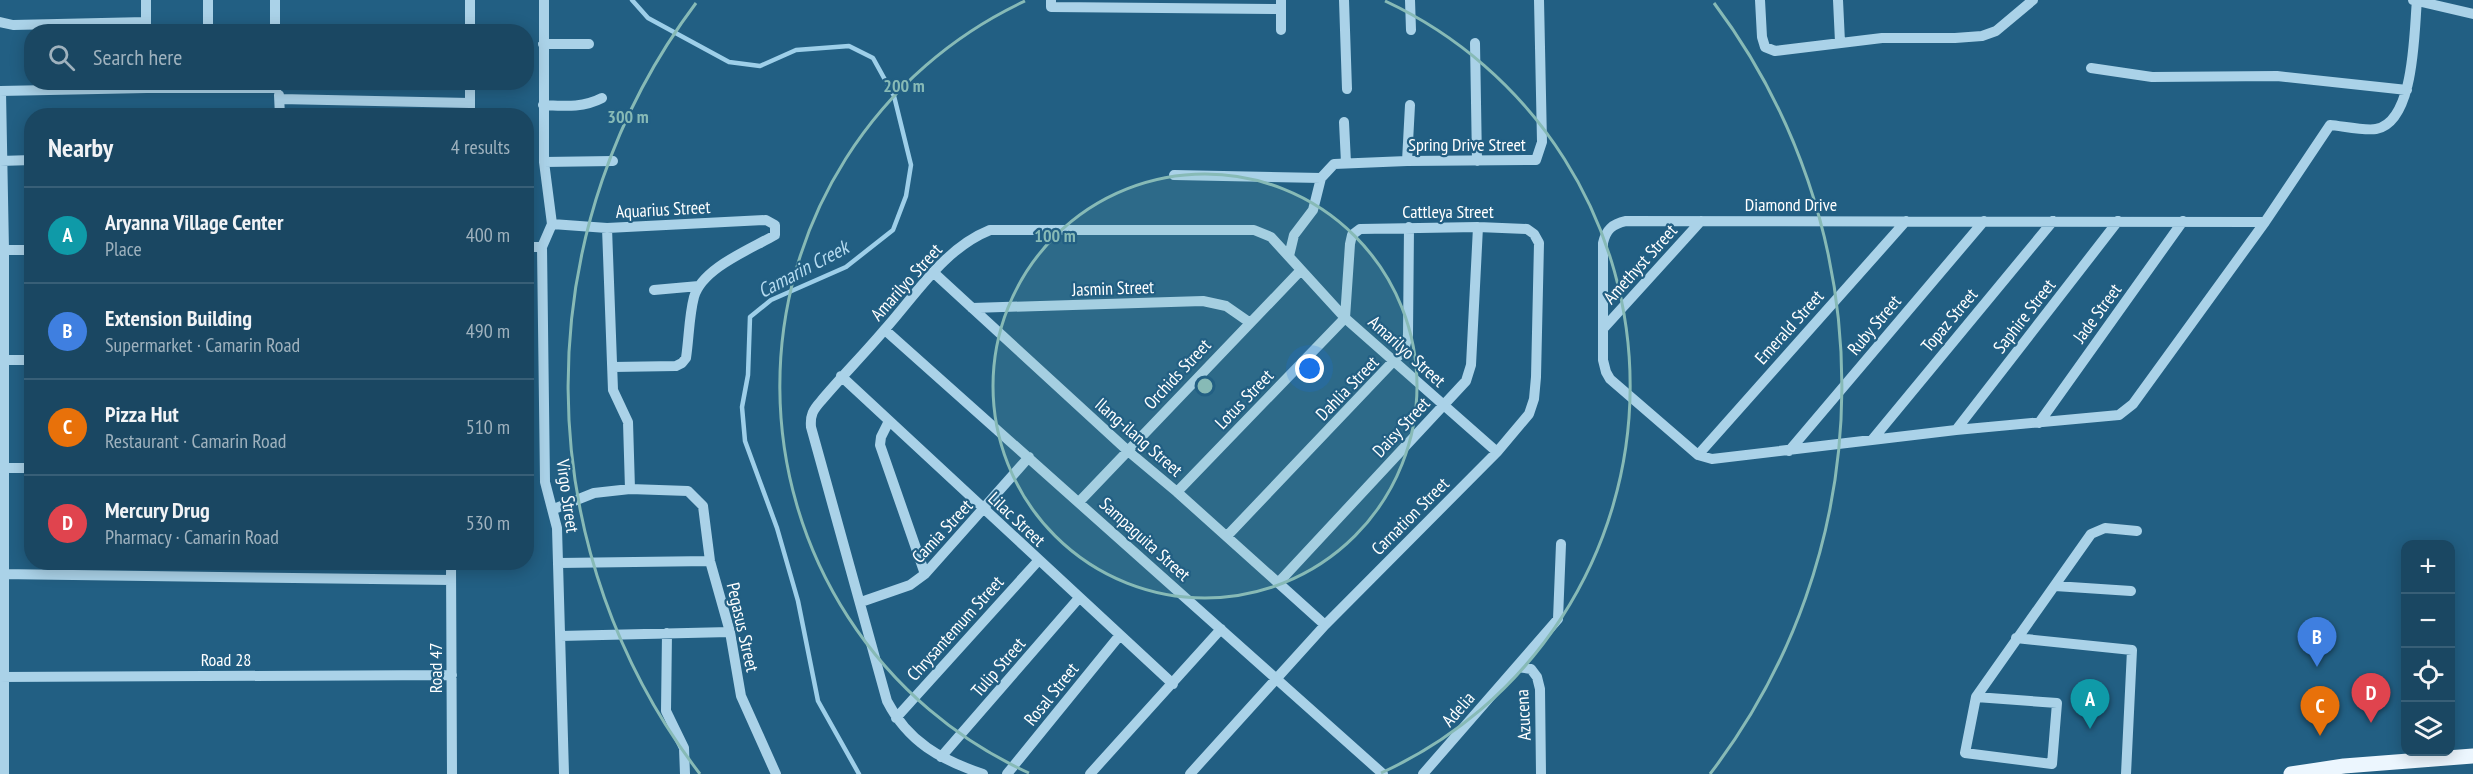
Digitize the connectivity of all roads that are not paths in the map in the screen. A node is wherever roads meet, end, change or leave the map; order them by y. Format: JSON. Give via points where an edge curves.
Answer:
{"nodes":[{"id":1,"x":146,"y":0,"type":"edge"},
{"id":2,"x":208,"y":0,"type":"edge"},
{"id":3,"x":275,"y":0,"type":"edge"},
{"id":4,"x":471,"y":0,"type":"edge"},
{"id":5,"x":544,"y":0,"type":"edge"},
{"id":6,"x":1051,"y":0,"type":"edge"},
{"id":7,"x":1344,"y":0,"type":"edge"},
{"id":8,"x":1410,"y":0,"type":"edge"},
{"id":9,"x":1539,"y":0,"type":"edge"},
{"id":10,"x":1760,"y":0,"type":"edge"},
{"id":11,"x":1838,"y":0,"type":"edge"},
{"id":12,"x":2033,"y":0,"type":"edge"},
{"id":13,"x":2416,"y":0,"type":"edge"},
{"id":14,"x":1108,"y":4,"type":"edge"},
{"id":15,"x":1165,"y":4,"type":"edge"},
{"id":16,"x":1222,"y":4,"type":"edge"},
{"id":17,"x":1281,"y":4,"type":"edge"},
{"id":18,"x":2473,"y":14,"type":"edge"},
{"id":19,"x":0,"y":22,"type":"edge"},
{"id":20,"x":146,"y":24,"type":"edge"},
{"id":21,"x":208,"y":24,"type":"edge"},
{"id":22,"x":275,"y":24,"type":"edge"},
{"id":23,"x":471,"y":24,"type":"edge"},
{"id":24,"x":24,"y":25,"type":"edge"},
{"id":25,"x":1281,"y":30,"type":"dead end"},
{"id":26,"x":1411,"y":30,"type":"dead end"},
{"id":27,"x":1840,"y":42,"type":"junction"},
{"id":28,"x":1475,"y":43,"type":"dead end"},
{"id":29,"x":543,"y":44,"type":"junction"},
{"id":30,"x":589,"y":44,"type":"dead end"},
{"id":31,"x":2091,"y":69,"type":"dead end"},
{"id":32,"x":1347,"y":89,"type":"dead end"},
{"id":33,"x":42,"y":90,"type":"edge"},
{"id":34,"x":278,"y":90,"type":"edge"},
{"id":35,"x":471,"y":90,"type":"edge"},
{"id":36,"x":2407,"y":90,"type":"junction"},
{"id":37,"x":0,"y":92,"type":"edge"},
{"id":38,"x":602,"y":98,"type":"dead end"},
{"id":39,"x":280,"y":99,"type":"junction"},
{"id":40,"x":471,"y":103,"type":"junction"},
{"id":41,"x":543,"y":105,"type":"junction"},
{"id":42,"x":1410,"y":105,"type":"dead end"},
{"id":43,"x":280,"y":108,"type":"edge"},
{"id":44,"x":471,"y":108,"type":"edge"},
{"id":45,"x":1344,"y":122,"type":"dead end"},
{"id":46,"x":24,"y":160,"type":"edge"},
{"id":47,"x":1407,"y":160,"type":"junction"},
{"id":48,"x":1,"y":161,"type":"edge"},
{"id":49,"x":613,"y":161,"type":"dead end"},
{"id":50,"x":1477,"y":161,"type":"junction"},
{"id":51,"x":544,"y":162,"type":"junction"},
{"id":52,"x":1346,"y":163,"type":"junction"},
{"id":53,"x":1174,"y":175,"type":"dead end"},
{"id":54,"x":1321,"y":178,"type":"junction"},
{"id":55,"x":1701,"y":221,"type":"junction"},
{"id":56,"x":1906,"y":221,"type":"junction"},
{"id":57,"x":1984,"y":221,"type":"junction"},
{"id":58,"x":2053,"y":221,"type":"junction"},
{"id":59,"x":2118,"y":221,"type":"junction"},
{"id":60,"x":2183,"y":221,"type":"junction"},
{"id":61,"x":2265,"y":222,"type":"junction"},
{"id":62,"x":552,"y":224,"type":"junction"},
{"id":63,"x":1409,"y":227,"type":"junction"},
{"id":64,"x":1478,"y":227,"type":"junction"},
{"id":65,"x":607,"y":228,"type":"junction"},
{"id":66,"x":1534,"y":234,"type":"joint"},
{"id":67,"x":534,"y":247,"type":"edge"},
{"id":68,"x":543,"y":247,"type":"junction"},
{"id":69,"x":2,"y":250,"type":"edge"},
{"id":70,"x":24,"y":250,"type":"edge"},
{"id":71,"x":1289,"y":256,"type":"junction"},
{"id":72,"x":1301,"y":270,"type":"junction"},
{"id":73,"x":933,"y":272,"type":"junction"},
{"id":74,"x":699,"y":286,"type":"junction"},
{"id":75,"x":654,"y":290,"type":"dead end"},
{"id":76,"x":972,"y":308,"type":"junction"},
{"id":77,"x":1345,"y":318,"type":"junction"},
{"id":78,"x":1250,"y":322,"type":"junction"},
{"id":79,"x":1603,"y":329,"type":"junction"},
{"id":80,"x":885,"y":330,"type":"junction"},
{"id":81,"x":2,"y":360,"type":"edge"},
{"id":82,"x":24,"y":360,"type":"edge"},
{"id":83,"x":1394,"y":362,"type":"junction"},
{"id":84,"x":613,"y":367,"type":"junction"},
{"id":85,"x":841,"y":376,"type":"junction"},
{"id":86,"x":1443,"y":406,"type":"junction"},
{"id":87,"x":889,"y":421,"type":"junction"},
{"id":88,"x":2039,"y":423,"type":"junction"},
{"id":89,"x":1956,"y":430,"type":"junction"},
{"id":90,"x":1872,"y":440,"type":"junction"},
{"id":91,"x":1128,"y":451,"type":"junction"},
{"id":92,"x":1789,"y":451,"type":"junction"},
{"id":93,"x":1497,"y":452,"type":"junction"},
{"id":94,"x":1698,"y":455,"type":"junction"},
{"id":95,"x":1029,"y":458,"type":"junction"},
{"id":96,"x":2,"y":468,"type":"edge"},
{"id":97,"x":24,"y":468,"type":"edge"},
{"id":98,"x":630,"y":489,"type":"junction"},
{"id":99,"x":1178,"y":492,"type":"junction"},
{"id":100,"x":1079,"y":502,"type":"junction"},
{"id":101,"x":554,"y":509,"type":"junction"},
{"id":102,"x":983,"y":511,"type":"junction"},
{"id":103,"x":2137,"y":531,"type":"dead end"},
{"id":104,"x":1227,"y":536,"type":"junction"},
{"id":105,"x":1560,"y":544,"type":"dead end"},
{"id":106,"x":710,"y":561,"type":"junction"},
{"id":107,"x":1038,"y":561,"type":"junction"},
{"id":108,"x":559,"y":563,"type":"junction"},
{"id":109,"x":451,"y":570,"type":"edge"},
{"id":110,"x":2,"y":574,"type":"edge"},
{"id":111,"x":925,"y":574,"type":"junction"},
{"id":112,"x":451,"y":580,"type":"junction"},
{"id":113,"x":1279,"y":582,"type":"junction"},
{"id":114,"x":2055,"y":586,"type":"junction"},
{"id":115,"x":2132,"y":591,"type":"dead end"},
{"id":116,"x":1079,"y":598,"type":"junction"},
{"id":117,"x":861,"y":602,"type":"junction"},
{"id":118,"x":1325,"y":625,"type":"junction"},
{"id":119,"x":1221,"y":629,"type":"junction"},
{"id":120,"x":730,"y":632,"type":"junction"},
{"id":121,"x":667,"y":633,"type":"junction"},
{"id":122,"x":560,"y":636,"type":"junction"},
{"id":123,"x":1120,"y":636,"type":"junction"},
{"id":124,"x":2016,"y":638,"type":"junction"},
{"id":125,"x":1518,"y":666,"type":"junction"},
{"id":126,"x":452,"y":675,"type":"junction"},
{"id":127,"x":3,"y":677,"type":"edge"},
{"id":128,"x":1277,"y":678,"type":"junction"},
{"id":129,"x":1173,"y":684,"type":"junction"},
{"id":130,"x":1976,"y":697,"type":"junction"},
{"id":131,"x":896,"y":718,"type":"junction"},
{"id":132,"x":2473,"y":756,"type":"edge"},
{"id":133,"x":941,"y":757,"type":"junction"},
{"id":134,"x":2473,"y":763,"type":"edge"},
{"id":135,"x":773,"y":773,"type":"edge"},
{"id":136,"x":4,"y":774,"type":"edge"},
{"id":137,"x":452,"y":774,"type":"edge"},
{"id":138,"x":564,"y":774,"type":"edge"},
{"id":139,"x":685,"y":774,"type":"edge"},
{"id":140,"x":983,"y":774,"type":"edge"},
{"id":141,"x":1007,"y":774,"type":"edge"},
{"id":142,"x":1090,"y":774,"type":"edge"},
{"id":143,"x":1190,"y":774,"type":"edge"},
{"id":144,"x":1383,"y":774,"type":"edge"},
{"id":145,"x":1423,"y":774,"type":"edge"},
{"id":146,"x":1541,"y":774,"type":"edge"},
{"id":147,"x":2126,"y":774,"type":"edge"},
{"id":148,"x":2291,"y":774,"type":"edge"},
{"id":149,"x":2343,"y":774,"type":"edge"}],
"edges":[{"from":1,"to":20,"type":"street"},
{"from":2,"to":21,"type":"street"},
{"from":3,"to":22,"type":"street"},
{"from":4,"to":23,"type":"street"},
{"from":5,"to":29,"type":"street"},
{"from":6,"to":14,"type":"street","via":[[1051,7]]},
{"from":7,"to":32,"type":"street"},
{"from":8,"to":26,"type":"street"},
{"from":9,"to":50,"type":"street","name":"Spring Drive Street","via":[[1539,154],[1536,160],[1527,162]]},
{"from":10,"to":27,"type":"street","via":[[1765,47],[1775,51]]},
{"from":11,"to":27,"type":"street"},
{"from":12,"to":27,"type":"street","via":[[1996,31],[1982,36]]},
{"from":13,"to":18,"type":"street"},
{"from":13,"to":36,"type":"street"},
{"from":14,"to":15,"type":"street"},
{"from":15,"to":16,"type":"street"},
{"from":16,"to":17,"type":"street"},
{"from":17,"to":25,"type":"street"},
{"from":19,"to":24,"type":"street"},
{"from":28,"to":50,"type":"street"},
{"from":29,"to":30,"type":"street"},
{"from":29,"to":41,"type":"street"},
{"from":31,"to":36,"type":"street","via":[[2152,77],[2277,76]]},
{"from":33,"to":37,"type":"street"},
{"from":34,"to":39,"type":"street"},
{"from":35,"to":40,"type":"street"},
{"from":36,"to":61,"type":"street","via":[[2402,107],[2390,122],[2376,129],[2330,125]]},
{"from":37,"to":48,"type":"street"},
{"from":38,"to":41,"type":"street","via":[[576,106]]},
{"from":39,"to":40,"type":"street"},
{"from":39,"to":43,"type":"street"},
{"from":40,"to":44,"type":"street"},
{"from":41,"to":51,"type":"street"},
{"from":42,"to":47,"type":"street"},
{"from":45,"to":52,"type":"street"},
{"from":46,"to":48,"type":"street"},
{"from":47,"to":50,"type":"street","name":"Spring Drive Street"},
{"from":47,"to":52,"type":"street","name":"Spring Drive Street"},
{"from":48,"to":69,"type":"street"},
{"from":49,"to":51,"type":"street"},
{"from":51,"to":62,"type":"street"},
{"from":52,"to":54,"type":"street","via":[[1334,164]]},
{"from":53,"to":54,"type":"street"},
{"from":54,"to":71,"type":"street","via":[[1313,210],[1294,235]]},
{"from":55,"to":56,"type":"street","name":"Diamond Drive"},
{"from":55,"to":79,"type":"street","name":"Amethyst Street"},
{"from":55,"to":79,"type":"street","name":"Diamond Drive","via":[[1626,221],[1610,228],[1604,243]]},
{"from":56,"to":57,"type":"street","name":"Diamond Drive"},
{"from":56,"to":94,"type":"street","name":"Emerald Street"},
{"from":57,"to":58,"type":"street","name":"Diamond Drive"},
{"from":57,"to":92,"type":"street","name":"Ruby Street"},
{"from":58,"to":59,"type":"street","name":"Diamond Drive"},
{"from":58,"to":90,"type":"street","name":"Topaz Street"},
{"from":59,"to":60,"type":"street","name":"Diamond Drive"},
{"from":59,"to":89,"type":"street","name":"Saphire Street"},
{"from":60,"to":61,"type":"street","name":"Diamond Drive"},
{"from":60,"to":88,"type":"street","name":"Jade Street"},
{"from":61,"to":88,"type":"street","via":[[2127,411],[2110,417]]},
{"from":62,"to":65,"type":"street","name":"Aquarius Street"},
{"from":62,"to":68,"type":"street","name":"Virgo Street"},
{"from":63,"to":64,"type":"street","name":"Cattleya Street"},
{"from":63,"to":77,"type":"street","name":"Cattleya Street","via":[[1360,229],[1352,235]]},
{"from":63,"to":83,"type":"street","name":"Dahlia Street","via":[[1408,335],[1404,350]]},
{"from":64,"to":66,"type":"street","name":"Cattleya Street","via":[[1527,229]]},
{"from":64,"to":86,"type":"street","name":"Daisy Street","via":[[1471,365],[1466,381]]},
{"from":65,"to":74,"type":"street","name":"Aquarius Street","via":[[766,220],[775,225],[775,235],[707,275]]},
{"from":65,"to":84,"type":"street"},
{"from":66,"to":93,"type":"street","name":"Carnation Street","via":[[1539,243],[1534,399],[1529,414]]},
{"from":67,"to":68,"type":"street"},
{"from":68,"to":101,"type":"street","name":"Virgo Street","via":[[545,482]]},
{"from":69,"to":70,"type":"street"},
{"from":69,"to":81,"type":"street"},
{"from":71,"to":72,"type":"street","name":"Amarilyo Street"},
{"from":71,"to":73,"type":"street","name":"Amarilyo Street","via":[[1271,237],[1239,228],[990,230],[972,238]]},
{"from":72,"to":77,"type":"street","name":"Amarilyo Street"},
{"from":72,"to":78,"type":"street","name":"Orchids Street"},
{"from":73,"to":76,"type":"street","name":"Ilang-ilang Street"},
{"from":73,"to":80,"type":"street","name":"Amarilyo Street"},
{"from":74,"to":75,"type":"street"},
{"from":74,"to":84,"type":"street","via":[[682,363]]},
{"from":76,"to":78,"type":"street","name":"Jasmin Street","via":[[1203,302],[1226,306]]},
{"from":76,"to":91,"type":"street","name":"Ilang-ilang Street"},
{"from":77,"to":83,"type":"street","name":"Amarilyo Street"},
{"from":77,"to":99,"type":"street","name":"Lotus Street"},
{"from":78,"to":91,"type":"street","name":"Orchids Street"},
{"from":79,"to":94,"type":"street","name":"Diamond Drive","via":[[1604,360],[1610,379]]},
{"from":80,"to":85,"type":"street","name":"Amarilyo Street"},
{"from":80,"to":95,"type":"street","name":"Sampaguita Street"},
{"from":81,"to":82,"type":"street"},
{"from":81,"to":96,"type":"street"},
{"from":83,"to":86,"type":"street","name":"Amarilyo Street"},
{"from":83,"to":104,"type":"street","name":"Dahlia Street"},
{"from":84,"to":98,"type":"street","via":[[613,390],[628,422]]},
{"from":85,"to":87,"type":"street","name":"Lilac Street"},
{"from":85,"to":117,"type":"street","name":"Amarilyo Street","via":[[813,411],[811,427]]},
{"from":86,"to":93,"type":"street","name":"Amarilyo Street"},
{"from":86,"to":113,"type":"street","name":"Daisy Street"},
{"from":87,"to":102,"type":"street","name":"Lilac Street"},
{"from":87,"to":111,"type":"street","via":[[880,445]]},
{"from":88,"to":89,"type":"street"},
{"from":89,"to":90,"type":"street"},
{"from":90,"to":92,"type":"street"},
{"from":91,"to":99,"type":"street","name":"Ilang-ilang Street"},
{"from":91,"to":100,"type":"street","name":"Orchids Street"},
{"from":92,"to":94,"type":"street","via":[[1712,459]]},
{"from":93,"to":118,"type":"street","name":"Carnation Street"},
{"from":95,"to":100,"type":"street","name":"Sampaguita Street"},
{"from":95,"to":102,"type":"street","name":"Camia Street"},
{"from":96,"to":97,"type":"street"},
{"from":96,"to":110,"type":"street"},
{"from":98,"to":101,"type":"street","via":[[594,493]]},
{"from":98,"to":106,"type":"street","name":"Pegasus Street","via":[[688,491],[703,506]]},
{"from":99,"to":104,"type":"street","name":"Ilang-ilang Street"},
{"from":100,"to":119,"type":"street","name":"Sampaguita Street"},
{"from":101,"to":108,"type":"street","name":"Virgo Street"},
{"from":102,"to":107,"type":"street","name":"Lilac Street"},
{"from":102,"to":111,"type":"street","name":"Camia Street"},
{"from":103,"to":114,"type":"street","via":[[2105,528],[2091,534]]},
{"from":104,"to":113,"type":"street","name":"Ilang-ilang Street"},
{"from":105,"to":125,"type":"street","name":"Adelia","via":[[1558,619]]},
{"from":106,"to":108,"type":"street"},
{"from":106,"to":120,"type":"street","name":"Pegasus Street"},
{"from":107,"to":116,"type":"street","name":"Lilac Street"},
{"from":107,"to":131,"type":"street","name":"Chrysantemum Street"},
{"from":108,"to":122,"type":"street","name":"Virgo Street"},
{"from":109,"to":112,"type":"street","name":"Road 47"},
{"from":110,"to":112,"type":"street"},
{"from":110,"to":127,"type":"street"},
{"from":111,"to":117,"type":"street","name":"Camia Street","via":[[910,585]]},
{"from":112,"to":126,"type":"street","name":"Road 47"},
{"from":113,"to":118,"type":"street","name":"Ilang-ilang Street"},
{"from":114,"to":115,"type":"street"},
{"from":114,"to":124,"type":"street"},
{"from":116,"to":123,"type":"street","name":"Lilac Street"},
{"from":116,"to":133,"type":"street","name":"Tulip Street"},
{"from":117,"to":131,"type":"street","name":"Amarilyo Street","via":[[887,701]]},
{"from":118,"to":128,"type":"street","name":"Carnation Street"},
{"from":119,"to":128,"type":"street","name":"Sampaguita Street"},
{"from":119,"to":129,"type":"street"},
{"from":120,"to":121,"type":"street"},
{"from":120,"to":135,"type":"street","name":"Pegasus Street","via":[[741,696]]},
{"from":121,"to":122,"type":"street"},
{"from":121,"to":139,"type":"street","via":[[666,711],[684,748]]},
{"from":122,"to":138,"type":"street","name":"Virgo Street"},
{"from":123,"to":129,"type":"street","name":"Lilac Street"},
{"from":123,"to":141,"type":"street","name":"Rosal Street"},
{"from":124,"to":130,"type":"street"},
{"from":124,"to":147,"type":"street","via":[[2132,650]]},
{"from":125,"to":145,"type":"street","name":"Adelia"},
{"from":125,"to":146,"type":"street","name":"Azucena","via":[[1531,669],[1540,689]]},
{"from":126,"to":127,"type":"street","name":"Road 28"},
{"from":126,"to":137,"type":"street","name":"Road 47"},
{"from":127,"to":136,"type":"street"},
{"from":128,"to":143,"type":"street","name":"Carnation Street"},
{"from":128,"to":144,"type":"street","name":"Sampaguita Street"},
{"from":129,"to":142,"type":"street"},
{"from":130,"to":130,"type":"street","via":[[1965,753],[2052,764],[2057,703]]},
{"from":131,"to":133,"type":"street","name":"Amarilyo Street","via":[[906,731]]},
{"from":132,"to":148,"type":"main road"},
{"from":133,"to":140,"type":"street","name":"Amarilyo Street"},
{"from":134,"to":149,"type":"main road"}]}
